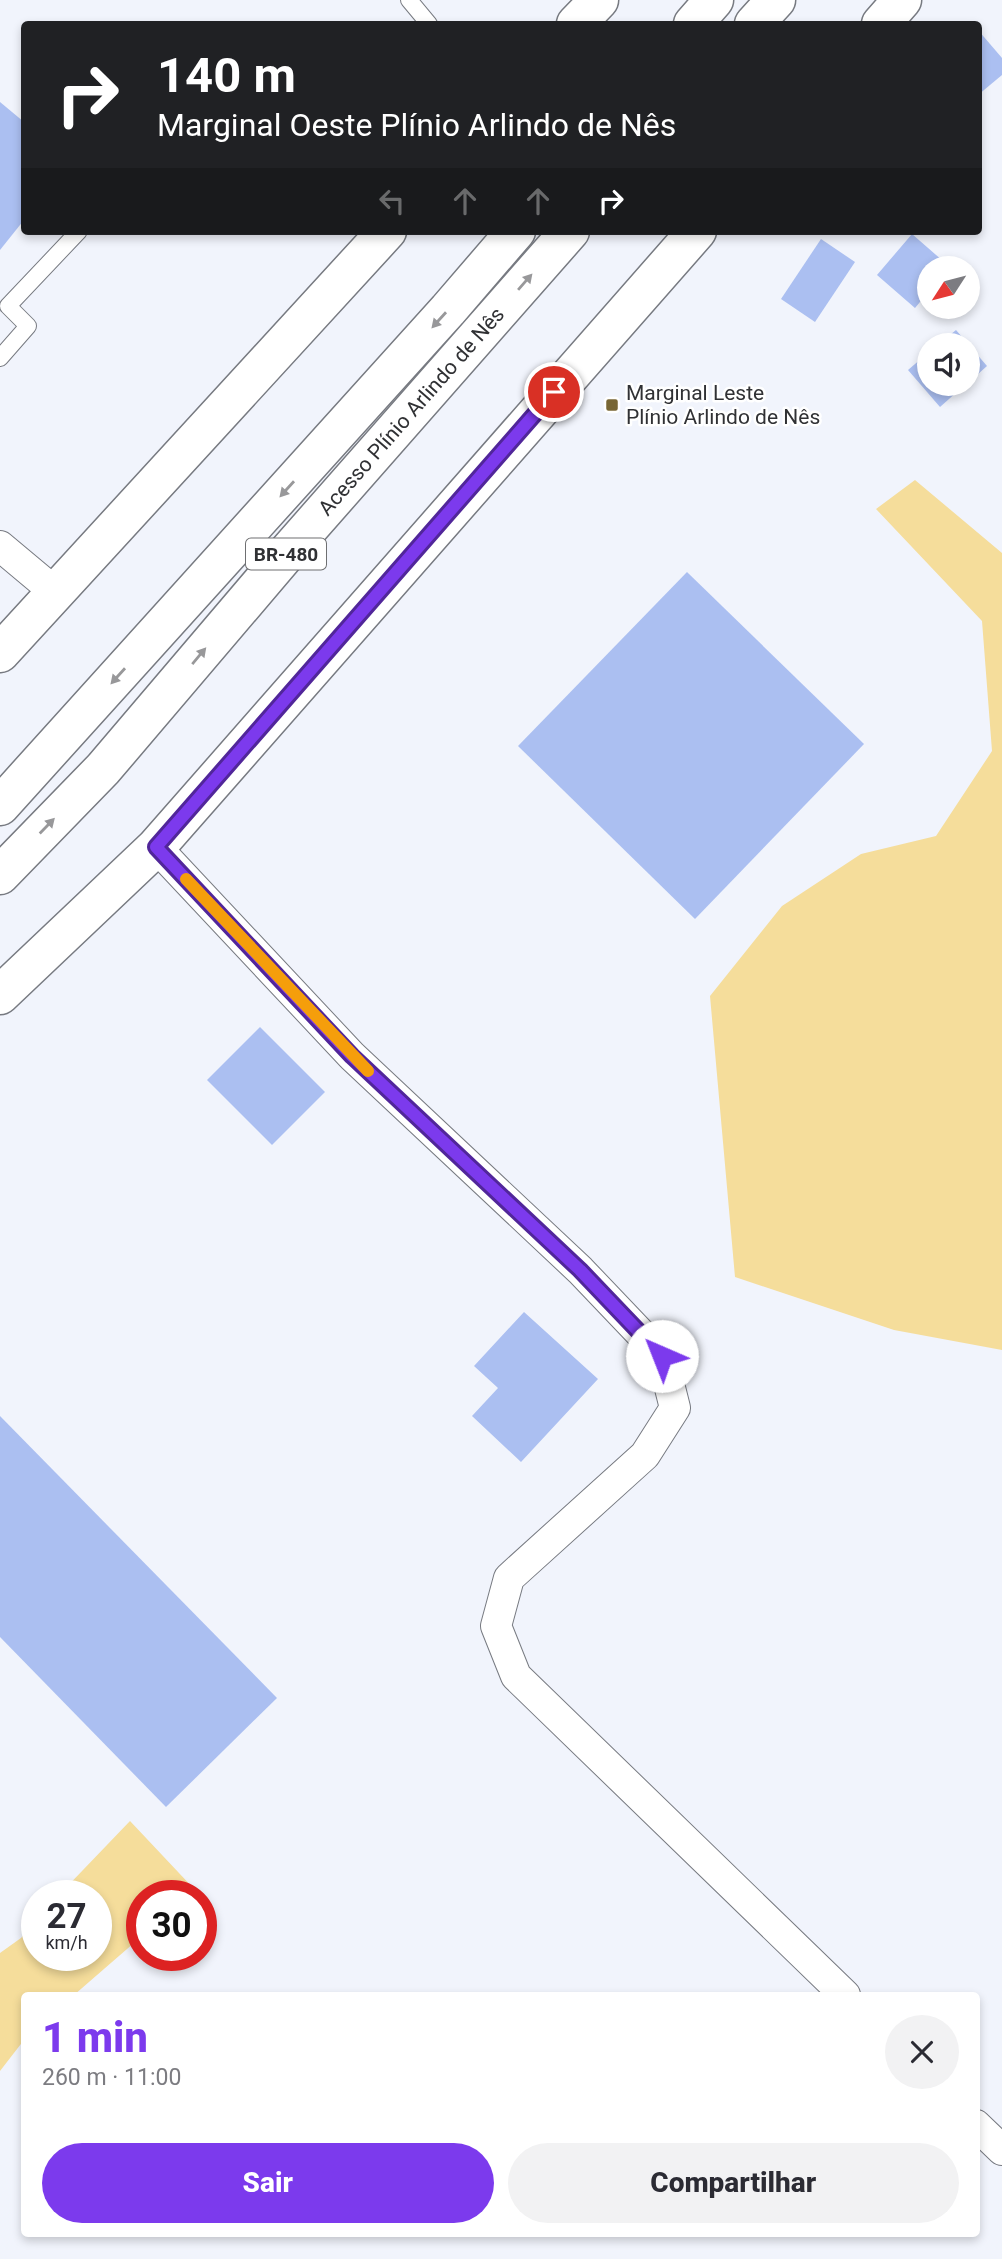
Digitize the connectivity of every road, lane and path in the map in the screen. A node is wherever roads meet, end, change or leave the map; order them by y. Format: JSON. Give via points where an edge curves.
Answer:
{"nodes":[{"id":1,"x":409,"y":0,"type":"edge"},
{"id":2,"x":599,"y":0,"type":"edge"},
{"id":3,"x":714,"y":0,"type":"edge"},
{"id":4,"x":776,"y":0,"type":"edge"},
{"id":5,"x":902,"y":0,"type":"edge"},
{"id":6,"x":426,"y":21,"type":"edge"},
{"id":7,"x":579,"y":21,"type":"edge"},
{"id":8,"x":696,"y":21,"type":"edge"},
{"id":9,"x":757,"y":21,"type":"edge"},
{"id":10,"x":884,"y":21,"type":"edge"},
{"id":11,"x":75,"y":235,"type":"edge"},
{"id":12,"x":383,"y":235,"type":"edge"},
{"id":13,"x":513,"y":235,"type":"edge"},
{"id":14,"x":566,"y":235,"type":"edge"},
{"id":15,"x":693,"y":235,"type":"edge"},
{"id":16,"x":0,"y":358,"type":"edge"},
{"id":17,"x":0,"y":546,"type":"edge"},
{"id":18,"x":55,"y":592,"type":"junction"},
{"id":19,"x":0,"y":653,"type":"edge"},
{"id":20,"x":0,"y":806,"type":"edge"},
{"id":21,"x":156,"y":847,"type":"junction"},
{"id":22,"x":0,"y":875,"type":"edge"},
{"id":23,"x":0,"y":995,"type":"edge"},
{"id":24,"x":842,"y":1992,"type":"edge"},
{"id":25,"x":980,"y":2129,"type":"edge"},
{"id":26,"x":1002,"y":2150,"type":"edge"}],
"edges":[{"from":1,"to":6,"type":"lane"},
{"from":2,"to":7,"type":"main road"},
{"from":3,"to":8,"type":"main road"},
{"from":4,"to":9,"type":"main road"},
{"from":5,"to":10,"type":"main road"},
{"from":11,"to":16,"type":"lane","via":[[8,306],[28,326]]},
{"from":12,"to":18,"type":"main road"},
{"from":13,"to":20,"type":"main road","name":"Acesso Plínio Arlindo de Nês","number":"BR-480","one_way":true},
{"from":22,"to":14,"type":"main road","name":"Acesso Plínio Arlindo de Nês","number":"BR-480","one_way":true,"via":[[103,769]]},
{"from":15,"to":21,"type":"main road"},
{"from":17,"to":18,"type":"street"},
{"from":18,"to":19,"type":"main road"},
{"from":21,"to":23,"type":"main road"},
{"from":21,"to":24,"type":"street","via":[[352,1056],[580,1270],[662,1356],[675,1408],[645,1455],[509,1578],[496,1626],[516,1676]]},
{"from":25,"to":26,"type":"street"}]}
